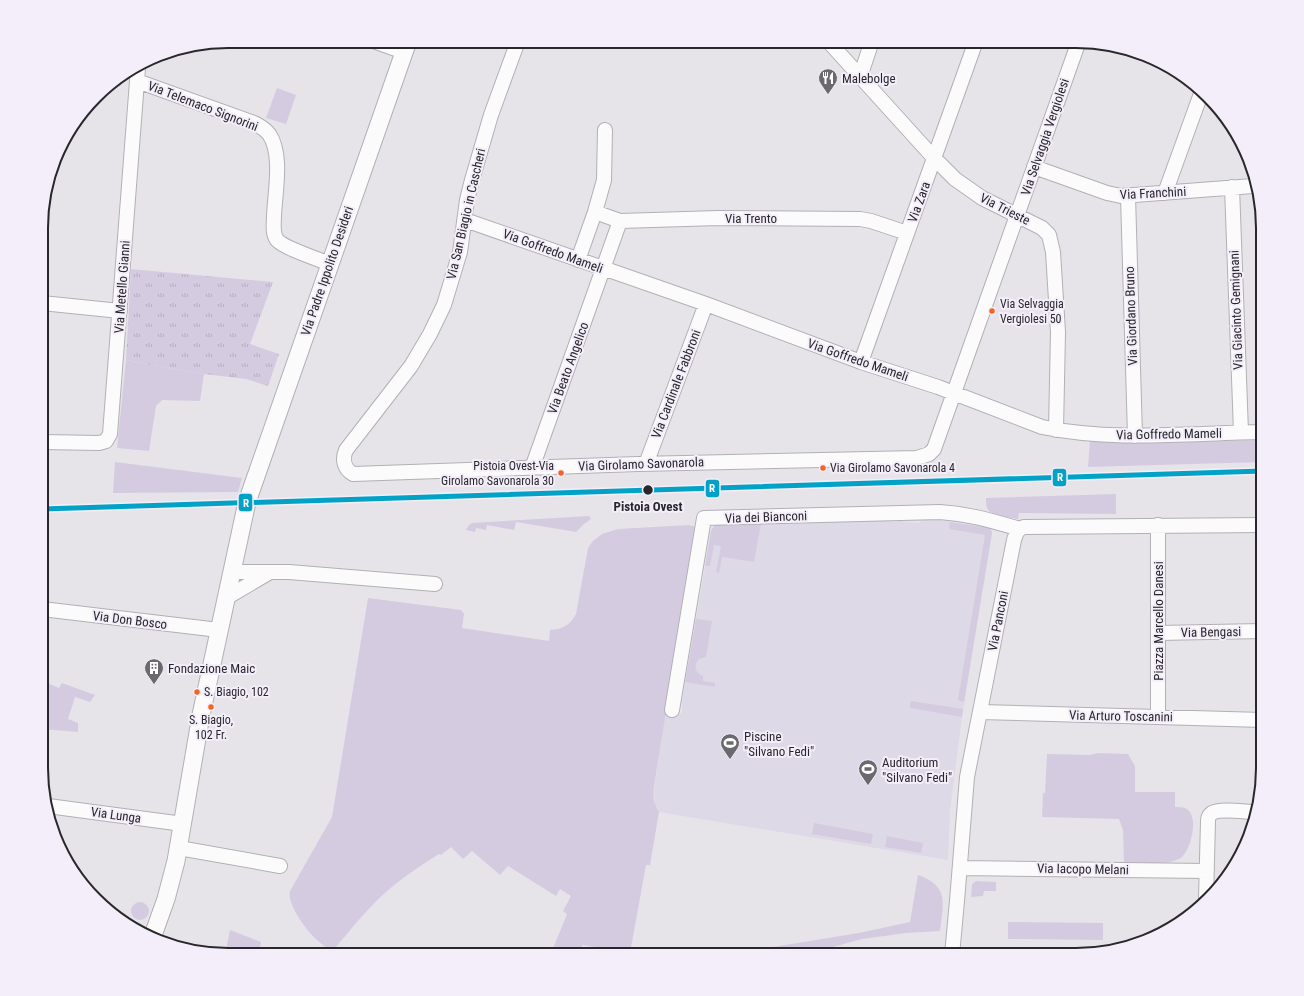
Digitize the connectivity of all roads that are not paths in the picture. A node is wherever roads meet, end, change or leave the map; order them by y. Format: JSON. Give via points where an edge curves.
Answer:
{"nodes":[{"id":1,"x":406,"y":48,"type":"edge"},
{"id":2,"x":516,"y":48,"type":"edge"},
{"id":3,"x":834,"y":48,"type":"edge"},
{"id":4,"x":870,"y":48,"type":"edge"},
{"id":5,"x":973,"y":48,"type":"edge"},
{"id":6,"x":1076,"y":48,"type":"edge"},
{"id":7,"x":137,"y":75,"type":"edge"},
{"id":8,"x":860,"y":77,"type":"junction"},
{"id":9,"x":1200,"y":98,"type":"edge"},
{"id":10,"x":605,"y":130,"type":"dead end"},
{"id":11,"x":934,"y":158,"type":"junction"},
{"id":12,"x":1034,"y":167,"type":"junction"},
{"id":13,"x":1251,"y":186,"type":"edge"},
{"id":14,"x":1232,"y":187,"type":"junction"},
{"id":15,"x":1165,"y":193,"type":"junction"},
{"id":16,"x":1128,"y":196,"type":"junction"},
{"id":17,"x":595,"y":212,"type":"junction"},
{"id":18,"x":1017,"y":216,"type":"junction"},
{"id":19,"x":465,"y":220,"type":"junction"},
{"id":20,"x":620,"y":221,"type":"junction"},
{"id":21,"x":907,"y":233,"type":"junction"},
{"id":22,"x":578,"y":260,"type":"junction"},
{"id":23,"x":330,"y":264,"type":"junction"},
{"id":24,"x":603,"y":269,"type":"junction"},
{"id":25,"x":48,"y":304,"type":"edge"},
{"id":26,"x":706,"y":304,"type":"junction"},
{"id":27,"x":120,"y":311,"type":"junction"},
{"id":28,"x":861,"y":362,"type":"junction"},
{"id":29,"x":953,"y":393,"type":"junction"},
{"id":30,"x":1056,"y":430,"type":"junction"},
{"id":31,"x":1241,"y":432,"type":"junction"},
{"id":32,"x":1256,"y":432,"type":"edge"},
{"id":33,"x":1135,"y":436,"type":"junction"},
{"id":34,"x":48,"y":442,"type":"edge"},
{"id":35,"x":926,"y":456,"type":"joint"},
{"id":36,"x":646,"y":464,"type":"junction"},
{"id":37,"x":532,"y":468,"type":"junction"},
{"id":38,"x":356,"y":474,"type":"joint"},
{"id":39,"x":1158,"y":525,"type":"junction"},
{"id":40,"x":1256,"y":525,"type":"edge"},
{"id":41,"x":1020,"y":528,"type":"junction"},
{"id":42,"x":231,"y":572,"type":"junction"},
{"id":43,"x":272,"y":572,"type":"junction"},
{"id":44,"x":436,"y":584,"type":"dead end"},
{"id":45,"x":226,"y":598,"type":"junction"},
{"id":46,"x":48,"y":610,"type":"edge"},
{"id":47,"x":219,"y":630,"type":"junction"},
{"id":48,"x":1256,"y":631,"type":"edge"},
{"id":49,"x":1158,"y":633,"type":"junction"},
{"id":50,"x":672,"y":710,"type":"dead end"},
{"id":51,"x":980,"y":712,"type":"junction"},
{"id":52,"x":1158,"y":716,"type":"junction"},
{"id":53,"x":1256,"y":720,"type":"edge"},
{"id":54,"x":52,"y":807,"type":"edge"},
{"id":55,"x":1251,"y":812,"type":"edge"},
{"id":56,"x":183,"y":824,"type":"junction"},
{"id":57,"x":179,"y":848,"type":"junction"},
{"id":58,"x":280,"y":866,"type":"dead end"},
{"id":59,"x":960,"y":868,"type":"junction"},
{"id":60,"x":1207,"y":871,"type":"junction"},
{"id":61,"x":1206,"y":892,"type":"edge"},
{"id":62,"x":154,"y":932,"type":"edge"},
{"id":63,"x":953,"y":948,"type":"edge"}],
"edges":[{"from":1,"to":23,"type":"street","name":"Via Padre Ippolito Desideri"},
{"from":2,"to":19,"type":"street","name":"Via San Biagio in Cascheri","via":[[469,189]]},
{"from":3,"to":8,"type":"street","name":"Via Trieste"},
{"from":4,"to":8,"type":"street"},
{"from":5,"to":11,"type":"street","name":"Via Zara"},
{"from":6,"to":12,"type":"street","name":"Via Selvaggia Vergiolesi"},
{"from":7,"to":23,"type":"street","name":"Via Telemaco Signorini","via":[[254,123],[265,130],[272,140],[276,157],[275,237],[282,244]]},
{"from":7,"to":27,"type":"street","name":"Via Metello Gianni"},
{"from":8,"to":11,"type":"street","name":"Via Trieste"},
{"from":9,"to":15,"type":"street"},
{"from":10,"to":17,"type":"street","via":[[605,175]]},
{"from":11,"to":18,"type":"street","name":"Via Trieste","via":[[972,192]]},
{"from":11,"to":21,"type":"street","name":"Via Zara"},
{"from":12,"to":16,"type":"street","name":"Via Franchini","via":[[1107,193]]},
{"from":12,"to":18,"type":"street","name":"Via Selvaggia Vergiolesi"},
{"from":13,"to":14,"type":"street","name":"Via Franchini"},
{"from":14,"to":15,"type":"street","name":"Via Franchini"},
{"from":14,"to":31,"type":"street","name":"Via Giacinto Gemignani"},
{"from":15,"to":16,"type":"street","name":"Via Franchini"},
{"from":16,"to":33,"type":"street","name":"Via Giordano Bruno"},
{"from":17,"to":20,"type":"street","name":"Via Trento"},
{"from":17,"to":22,"type":"street"},
{"from":18,"to":29,"type":"street","name":"Via Selvaggia Vergiolesi"},
{"from":18,"to":30,"type":"street","name":"Via Trieste","via":[[1046,231],[1052,245],[1058,332]]},
{"from":19,"to":22,"type":"street","name":"Via Goffredo Mameli"},
{"from":19,"to":38,"type":"street","name":"Via San Biagio in Cascheri","via":[[455,270],[444,305],[430,334],[400,382],[350,443],[345,453],[346,468]]},
{"from":20,"to":21,"type":"street","name":"Via Trento","via":[[718,218],[860,219]]},
{"from":20,"to":24,"type":"street","name":"Via Beato Angelico"},
{"from":21,"to":28,"type":"street","name":"Via Zara"},
{"from":22,"to":24,"type":"street","name":"Via Goffredo Mameli"},
{"from":23,"to":42,"type":"street","name":"Via Padre Ippolito Desideri","via":[[247,502]]},
{"from":24,"to":26,"type":"street","name":"Via Goffredo Mameli"},
{"from":24,"to":37,"type":"street","name":"Via Beato Angelico"},
{"from":25,"to":27,"type":"street"},
{"from":26,"to":28,"type":"street","name":"Via Goffredo Mameli"},
{"from":26,"to":36,"type":"street","name":"Via Cardinale Fabbroni"},
{"from":27,"to":34,"type":"street","name":"Via Metello Gianni","via":[[109,438],[99,443]]},
{"from":28,"to":29,"type":"street","name":"Via Goffredo Mameli"},
{"from":29,"to":30,"type":"street","name":"Via Goffredo Mameli","via":[[1030,423]]},
{"from":29,"to":35,"type":"street","name":"Via Selvaggia Vergiolesi","via":[[934,449]]},
{"from":30,"to":33,"type":"street","name":"Via Goffredo Mameli"},
{"from":31,"to":32,"type":"street","name":"Via Goffredo Mameli"},
{"from":31,"to":33,"type":"street","name":"Via Goffredo Mameli"},
{"from":35,"to":36,"type":"street","name":"Via Girolamo Savonarola"},
{"from":36,"to":37,"type":"street","name":"Via Girolamo Savonarola"},
{"from":37,"to":38,"type":"street","name":"Via Girolamo Savonarola"},
{"from":39,"to":40,"type":"street"},
{"from":39,"to":41,"type":"street"},
{"from":39,"to":49,"type":"street","name":"Piazza Marcello Danesi"},
{"from":41,"to":50,"type":"street","name":"Via dei Bianconi","via":[[959,513],[940,512],[704,518]]},
{"from":41,"to":51,"type":"street","name":"Via Panconi","via":[[1014,540]]},
{"from":42,"to":43,"type":"street"},
{"from":42,"to":45,"type":"street","name":"Via Padre Ippolito Desideri"},
{"from":43,"to":44,"type":"street"},
{"from":43,"to":45,"type":"street"},
{"from":45,"to":47,"type":"street","name":"Via Padre Ippolito Desideri"},
{"from":46,"to":47,"type":"street","name":"Via Don Bosco"},
{"from":47,"to":56,"type":"street","name":"Via Padre Ippolito Desideri","via":[[201,715]]},
{"from":48,"to":49,"type":"street","name":"Via Bengasi"},
{"from":49,"to":52,"type":"street","name":"Piazza Marcello Danesi"},
{"from":51,"to":52,"type":"street","name":"Via Arturo Toscanini"},
{"from":51,"to":59,"type":"street","name":"Via Panconi","via":[[967,777]]},
{"from":52,"to":53,"type":"street","name":"Via Arturo Toscanini"},
{"from":54,"to":56,"type":"street","name":"Via Lunga"},
{"from":55,"to":60,"type":"street","via":[[1220,811],[1209,816]]},
{"from":56,"to":57,"type":"street","name":"Via Padre Ippolito Desideri"},
{"from":57,"to":58,"type":"street"},
{"from":57,"to":62,"type":"street","name":"Via Padre Ippolito Desideri"},
{"from":59,"to":60,"type":"street","name":"Via Iacopo Melani"},
{"from":59,"to":63,"type":"street","name":"Via Panconi"},
{"from":60,"to":61,"type":"street"}]}
